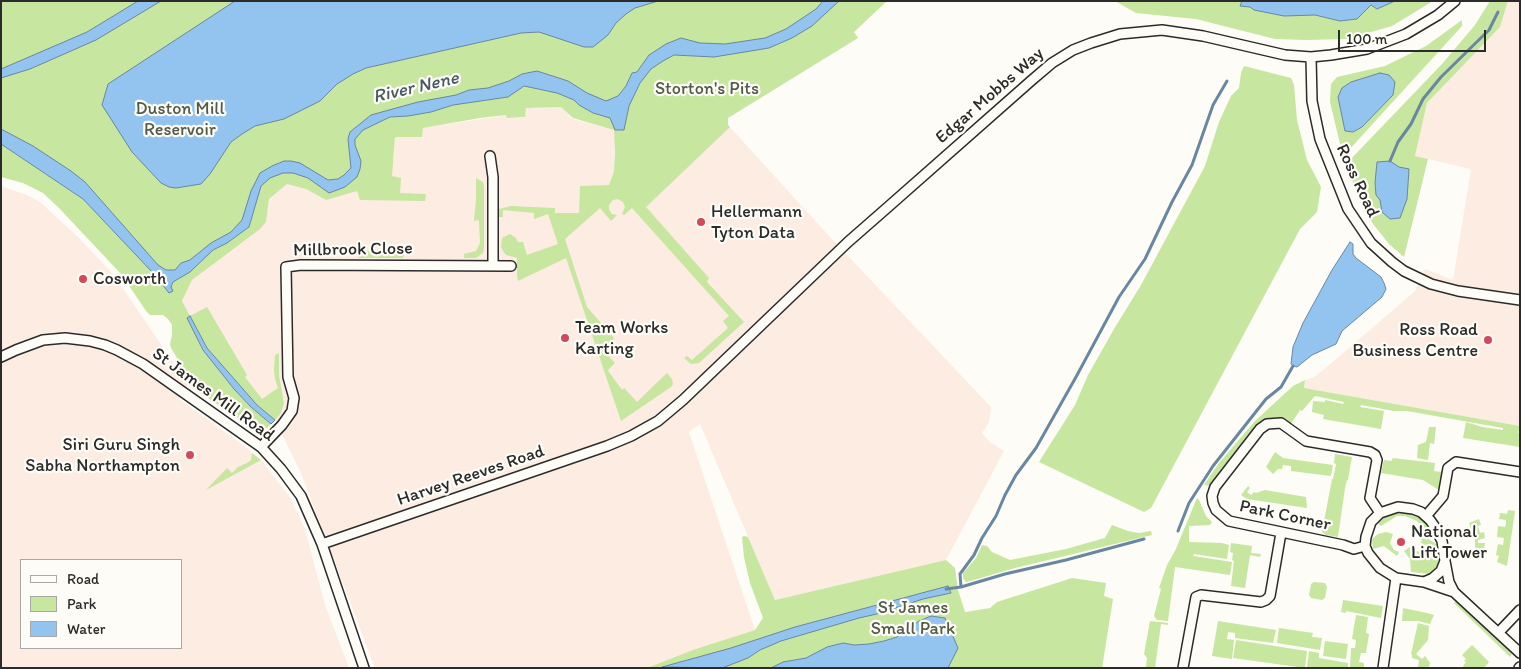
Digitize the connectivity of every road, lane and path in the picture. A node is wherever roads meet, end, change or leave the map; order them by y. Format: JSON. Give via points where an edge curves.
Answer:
{"nodes":[{"id":1,"x":1455,"y":1,"type":"edge"},
{"id":2,"x":1311,"y":57,"type":"junction"},
{"id":3,"x":490,"y":156,"type":"dead end"},
{"id":4,"x":493,"y":266,"type":"junction"},
{"id":5,"x":511,"y":266,"type":"dead end"},
{"id":6,"x":1520,"y":300,"type":"edge"},
{"id":7,"x":1,"y":357,"type":"edge"},
{"id":8,"x":631,"y":436,"type":"joint"},
{"id":9,"x":261,"y":447,"type":"junction"},
{"id":10,"x":1520,"y":472,"type":"edge"},
{"id":11,"x":1380,"y":513,"type":"junction"},
{"id":12,"x":1426,"y":516,"type":"junction"},
{"id":13,"x":1280,"y":533,"type":"junction"},
{"id":14,"x":322,"y":544,"type":"junction"},
{"id":15,"x":1366,"y":546,"type":"junction"},
{"id":16,"x":1445,"y":561,"type":"junction"},
{"id":17,"x":1396,"y":578,"type":"junction"},
{"id":18,"x":1424,"y":582,"type":"junction"},
{"id":19,"x":1452,"y":591,"type":"junction"},
{"id":20,"x":1520,"y":610,"type":"edge"},
{"id":21,"x":1499,"y":632,"type":"junction"},
{"id":22,"x":1520,"y":653,"type":"edge"},
{"id":23,"x":364,"y":668,"type":"edge"},
{"id":24,"x":1183,"y":668,"type":"edge"},
{"id":25,"x":1383,"y":668,"type":"edge"}],
"edges":[{"from":1,"to":2,"type":"street","name":"Edgar Mobbs Way","via":[[1422,26],[1387,42],[1348,53]]},
{"from":2,"to":6,"type":"street","name":"Ross Road","via":[[1312,101],[1320,139],[1348,209],[1371,243],[1404,271],[1432,284]]},
{"from":2,"to":8,"type":"street","name":"Edgar Mobbs Way","via":[[1269,52],[1162,30],[1120,34],[1073,50],[1032,80],[855,236],[677,406]]},
{"from":3,"to":4,"type":"street"},
{"from":4,"to":5,"type":"street","name":"Millbrook Close"},
{"from":4,"to":9,"type":"street","name":"Millbrook Close","via":[[286,266],[288,376],[294,398],[292,412]]},
{"from":7,"to":9,"type":"street","name":"St James Mill Road","via":[[44,340],[65,338],[106,345],[143,364]]},
{"from":8,"to":14,"type":"street","name":"Harvey Reeves Road"},
{"from":9,"to":14,"type":"street","name":"St James Mill Road","via":[[301,496]]},
{"from":10,"to":12,"type":"street","via":[[1456,462],[1448,468],[1443,496]]},
{"from":11,"to":12,"type":"street","via":[[1404,507]]},
{"from":11,"to":13,"type":"street","name":"Park Corner","via":[[1370,498],[1377,460],[1375,455],[1306,441],[1281,423],[1274,422],[1260,429],[1215,487],[1212,496],[1216,510],[1229,521]]},
{"from":11,"to":15,"type":"street","via":[[1371,522]]},
{"from":12,"to":16,"type":"street","via":[[1440,536]]},
{"from":13,"to":15,"type":"street","name":"Park Corner","via":[[1354,549]]},
{"from":13,"to":24,"type":"street","via":[[1270,596],[1266,600],[1196,597]]},
{"from":14,"to":23,"type":"street","name":"St James Mill Road"},
{"from":15,"to":17,"type":"street","via":[[1373,561]]},
{"from":16,"to":18,"type":"street","via":[[1437,575]]},
{"from":16,"to":19,"type":"street"},
{"from":17,"to":18,"type":"street"},
{"from":17,"to":25,"type":"street"},
{"from":18,"to":19,"type":"street"},
{"from":19,"to":21,"type":"street"},
{"from":20,"to":21,"type":"street"},
{"from":21,"to":22,"type":"street"}]}
